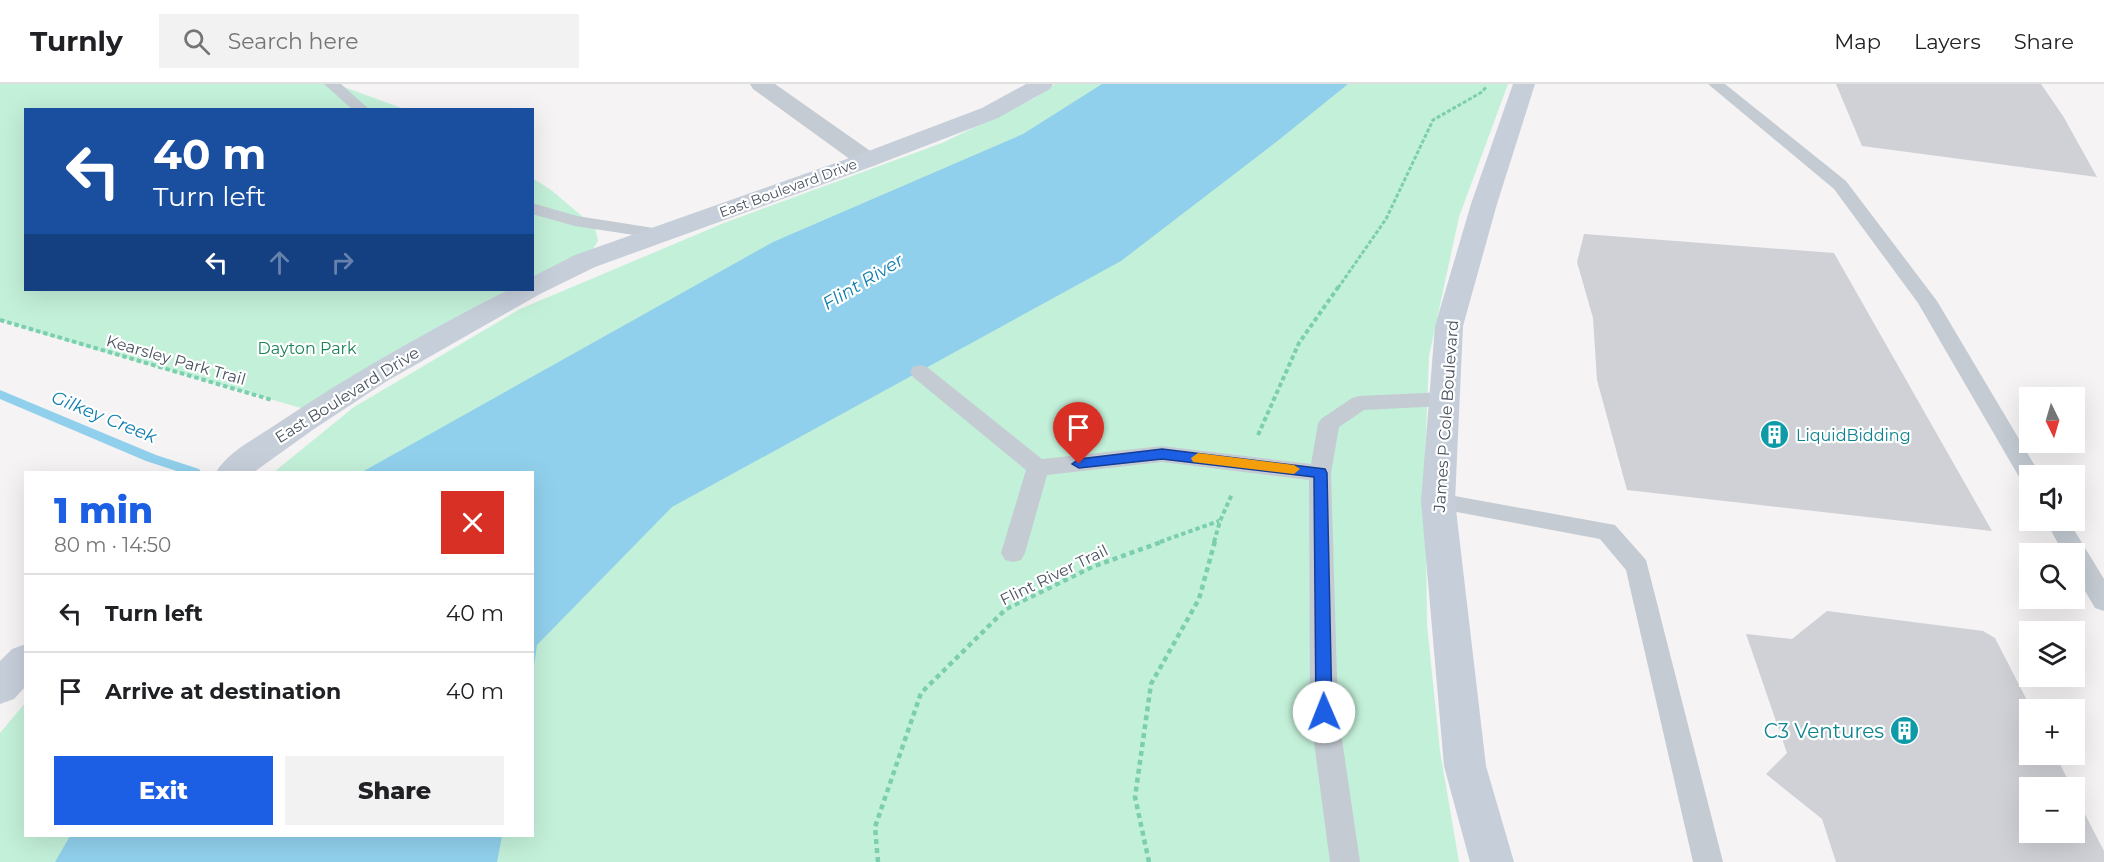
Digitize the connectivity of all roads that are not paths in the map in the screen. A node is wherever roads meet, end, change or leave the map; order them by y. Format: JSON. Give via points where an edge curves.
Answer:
{"nodes":[{"id":1,"x":332,"y":84,"type":"edge"},
{"id":2,"x":761,"y":84,"type":"edge"},
{"id":3,"x":1042,"y":84,"type":"edge"},
{"id":4,"x":1524,"y":84,"type":"edge"},
{"id":5,"x":1716,"y":84,"type":"edge"},
{"id":6,"x":361,"y":108,"type":"edge"},
{"id":7,"x":867,"y":160,"type":"junction"},
{"id":8,"x":534,"y":209,"type":"edge"},
{"id":9,"x":660,"y":234,"type":"junction"},
{"id":10,"x":534,"y":287,"type":"edge"},
{"id":11,"x":527,"y":291,"type":"edge"},
{"id":12,"x":920,"y":372,"type":"dead end"},
{"id":13,"x":1444,"y":399,"type":"junction"},
{"id":14,"x":2024,"y":465,"type":"edge"},
{"id":15,"x":1038,"y":468,"type":"junction"},
{"id":16,"x":233,"y":471,"type":"edge"},
{"id":17,"x":1320,"y":473,"type":"junction"},
{"id":18,"x":1438,"y":501,"type":"junction"},
{"id":19,"x":2063,"y":531,"type":"edge"},
{"id":20,"x":1013,"y":553,"type":"dead end"},
{"id":21,"x":2104,"y":601,"type":"edge"},
{"id":22,"x":24,"y":662,"type":"edge"},
{"id":23,"x":0,"y":687,"type":"edge"},
{"id":24,"x":1346,"y":862,"type":"edge"},
{"id":25,"x":1492,"y":862,"type":"edge"},
{"id":26,"x":1708,"y":862,"type":"edge"}],
"edges":[{"from":1,"to":6,"type":"lane"},
{"from":2,"to":7,"type":"street"},
{"from":3,"to":7,"type":"street","name":"East Boulevard Drive","via":[[990,113]]},
{"from":4,"to":13,"type":"street","name":"James P Cole Boulevard","via":[[1449,326]]},
{"from":5,"to":14,"type":"lane","via":[[1840,185],[1927,301]]},
{"from":7,"to":9,"type":"street","name":"East Boulevard Drive"},
{"from":8,"to":9,"type":"lane","via":[[575,221]]},
{"from":9,"to":10,"type":"street","name":"East Boulevard Drive","via":[[585,261]]},
{"from":11,"to":16,"type":"street","name":"East Boulevard Drive","via":[[447,332],[315,412]]},
{"from":12,"to":15,"type":"lane"},
{"from":13,"to":17,"type":"lane","via":[[1359,403],[1329,424]]},
{"from":13,"to":18,"type":"street","name":"James P Cole Boulevard"},
{"from":15,"to":17,"type":"lane","via":[[1162,454]]},
{"from":15,"to":20,"type":"lane"},
{"from":17,"to":24,"type":"lane","via":[[1324,712]]},
{"from":18,"to":25,"type":"street","name":"James P Cole Boulevard","via":[[1465,766]]},
{"from":18,"to":26,"type":"lane","via":[[1607,531],[1637,567]]},
{"from":19,"to":21,"type":"lane"},
{"from":22,"to":23,"type":"street"}]}
